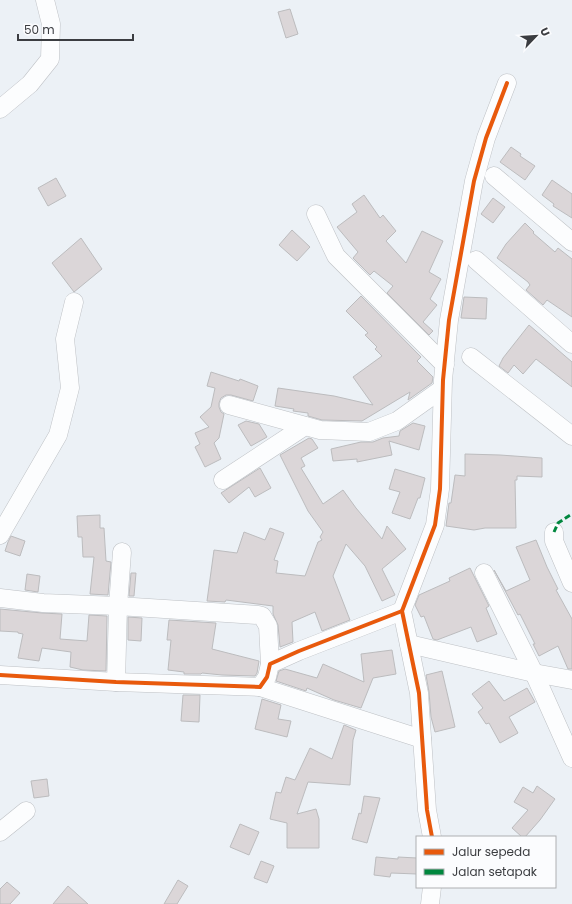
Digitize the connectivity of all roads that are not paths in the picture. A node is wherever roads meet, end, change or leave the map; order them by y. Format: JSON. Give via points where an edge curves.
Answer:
{"nodes":[{"id":1,"x":45,"y":0,"type":"edge"},
{"id":2,"x":507,"y":83,"type":"dead end"},
{"id":3,"x":0,"y":109,"type":"edge"},
{"id":4,"x":494,"y":176,"type":"dead end"},
{"id":5,"x":316,"y":214,"type":"dead end"},
{"id":6,"x":572,"y":242,"type":"edge"},
{"id":7,"x":476,"y":260,"type":"dead end"},
{"id":8,"x":74,"y":302,"type":"dead end"},
{"id":9,"x":572,"y":344,"type":"edge"},
{"id":10,"x":471,"y":356,"type":"dead end"},
{"id":11,"x":445,"y":364,"type":"junction"},
{"id":12,"x":442,"y":389,"type":"junction"},
{"id":13,"x":229,"y":405,"type":"dead end"},
{"id":14,"x":305,"y":426,"type":"junction"},
{"id":15,"x":572,"y":436,"type":"edge"},
{"id":16,"x":222,"y":480,"type":"dead end"},
{"id":17,"x":554,"y":532,"type":"dead end"},
{"id":18,"x":0,"y":534,"type":"edge"},
{"id":19,"x":122,"y":552,"type":"dead end"},
{"id":20,"x":484,"y":574,"type":"dead end"},
{"id":21,"x":572,"y":583,"type":"edge"},
{"id":22,"x":0,"y":598,"type":"edge"},
{"id":23,"x":118,"y":606,"type":"junction"},
{"id":24,"x":402,"y":611,"type":"junction"},
{"id":25,"x":409,"y":644,"type":"junction"},
{"id":26,"x":270,"y":664,"type":"junction"},
{"id":27,"x":534,"y":673,"type":"junction"},
{"id":28,"x":0,"y":675,"type":"edge"},
{"id":29,"x":572,"y":680,"type":"edge"},
{"id":30,"x":116,"y":682,"type":"junction"},
{"id":31,"x":260,"y":687,"type":"junction"},
{"id":32,"x":422,"y":739,"type":"junction"},
{"id":33,"x":572,"y":758,"type":"edge"},
{"id":34,"x":26,"y":811,"type":"dead end"},
{"id":35,"x":0,"y":832,"type":"edge"},
{"id":36,"x":432,"y":836,"type":"edge"},
{"id":37,"x":432,"y":888,"type":"edge"},
{"id":38,"x":430,"y":904,"type":"edge"}],
"edges":[{"from":1,"to":3,"type":"street","via":[[51,24],[50,59],[30,84]]},
{"from":2,"to":11,"type":"street","via":[[486,138],[474,181],[449,320]]},
{"from":4,"to":6,"type":"street"},
{"from":5,"to":11,"type":"street","via":[[336,256]]},
{"from":7,"to":9,"type":"street"},
{"from":8,"to":18,"type":"street","via":[[65,339],[70,388],[58,435]]},
{"from":10,"to":15,"type":"street"},
{"from":11,"to":12,"type":"street"},
{"from":12,"to":14,"type":"street","via":[[397,421],[369,432],[320,430]]},
{"from":12,"to":24,"type":"street","via":[[440,489],[435,525]]},
{"from":13,"to":14,"type":"street"},
{"from":14,"to":16,"type":"street"},
{"from":17,"to":21,"type":"street","via":[[554,541]]},
{"from":19,"to":23,"type":"street"},
{"from":20,"to":27,"type":"street"},
{"from":22,"to":23,"type":"street","via":[[43,603]]},
{"from":23,"to":26,"type":"street","via":[[262,616],[268,626]]},
{"from":23,"to":30,"type":"street"},
{"from":24,"to":25,"type":"street"},
{"from":24,"to":26,"type":"street"},
{"from":25,"to":27,"type":"street"},
{"from":25,"to":32,"type":"street","via":[[419,693]]},
{"from":26,"to":31,"type":"street","via":[[267,677]]},
{"from":27,"to":29,"type":"street"},
{"from":27,"to":33,"type":"street"},
{"from":28,"to":30,"type":"street"},
{"from":30,"to":31,"type":"street"},
{"from":31,"to":32,"type":"street"},
{"from":32,"to":36,"type":"street","via":[[427,810]]},
{"from":34,"to":35,"type":"street"},
{"from":37,"to":38,"type":"street"}]}
